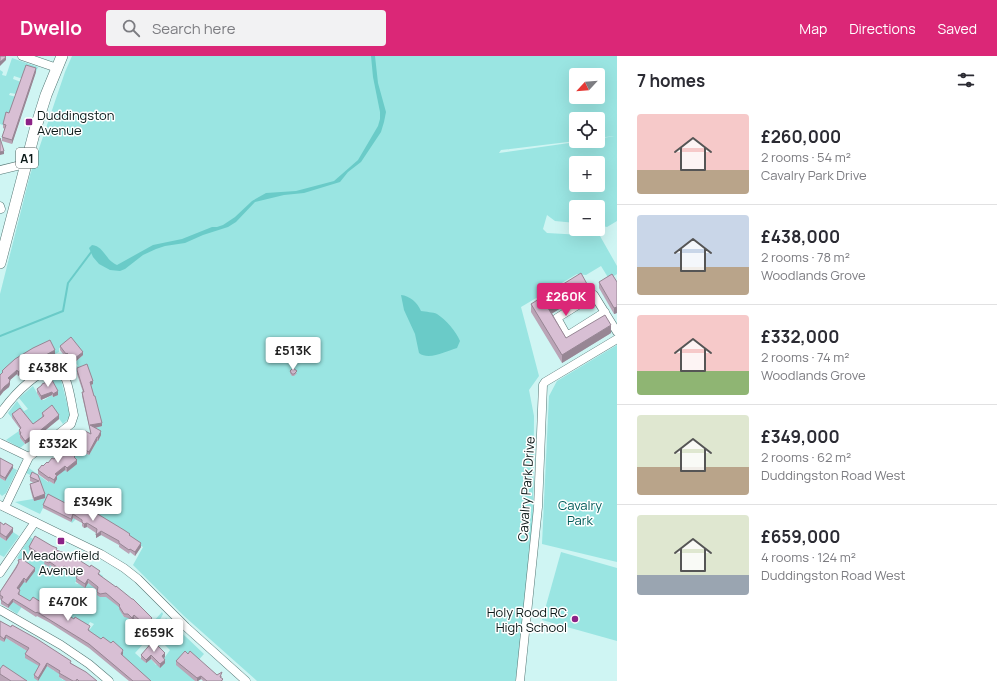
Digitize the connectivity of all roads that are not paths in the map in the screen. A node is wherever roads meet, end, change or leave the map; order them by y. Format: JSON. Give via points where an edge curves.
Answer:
{"nodes":[{"id":1,"x":22,"y":56,"type":"edge"},
{"id":2,"x":62,"y":56,"type":"edge"},
{"id":3,"x":57,"y":68,"type":"junction"},
{"id":4,"x":25,"y":164,"type":"junction"},
{"id":5,"x":0,"y":170,"type":"edge"},
{"id":6,"x":0,"y":263,"type":"edge"},
{"id":7,"x":605,"y":312,"type":"junction"},
{"id":8,"x":617,"y":332,"type":"edge"},
{"id":9,"x":617,"y":339,"type":"edge"},
{"id":10,"x":0,"y":414,"type":"edge"},
{"id":11,"x":0,"y":443,"type":"edge"},
{"id":12,"x":29,"y":457,"type":"junction"},
{"id":13,"x":2,"y":506,"type":"edge"},
{"id":14,"x":35,"y":522,"type":"junction"},
{"id":15,"x":0,"y":573,"type":"edge"},
{"id":16,"x":0,"y":610,"type":"edge"},
{"id":17,"x":109,"y":681,"type":"edge"},
{"id":18,"x":246,"y":681,"type":"edge"},
{"id":19,"x":520,"y":681,"type":"edge"}],
"edges":[{"from":1,"to":3,"type":"street"},
{"from":2,"to":3,"type":"main road","number":"A1"},
{"from":3,"to":4,"type":"main road","number":"A1"},
{"from":4,"to":5,"type":"street"},
{"from":4,"to":6,"type":"main road","number":"A1"},
{"from":7,"to":7,"type":"street","via":[[594,295],[557,318],[567,336]]},
{"from":7,"to":8,"type":"street"},
{"from":9,"to":19,"type":"street","name":"Cavalry Park Drive","via":[[543,385],[538,507]]},
{"from":10,"to":12,"type":"street","via":[[25,385],[40,375],[52,371],[64,376],[74,420]]},
{"from":11,"to":12,"type":"street"},
{"from":12,"to":13,"type":"street"},
{"from":13,"to":14,"type":"street"},
{"from":14,"to":15,"type":"street"},
{"from":14,"to":18,"type":"street","via":[[101,554],[131,573]]},
{"from":16,"to":17,"type":"street","via":[[61,645]]}]}
